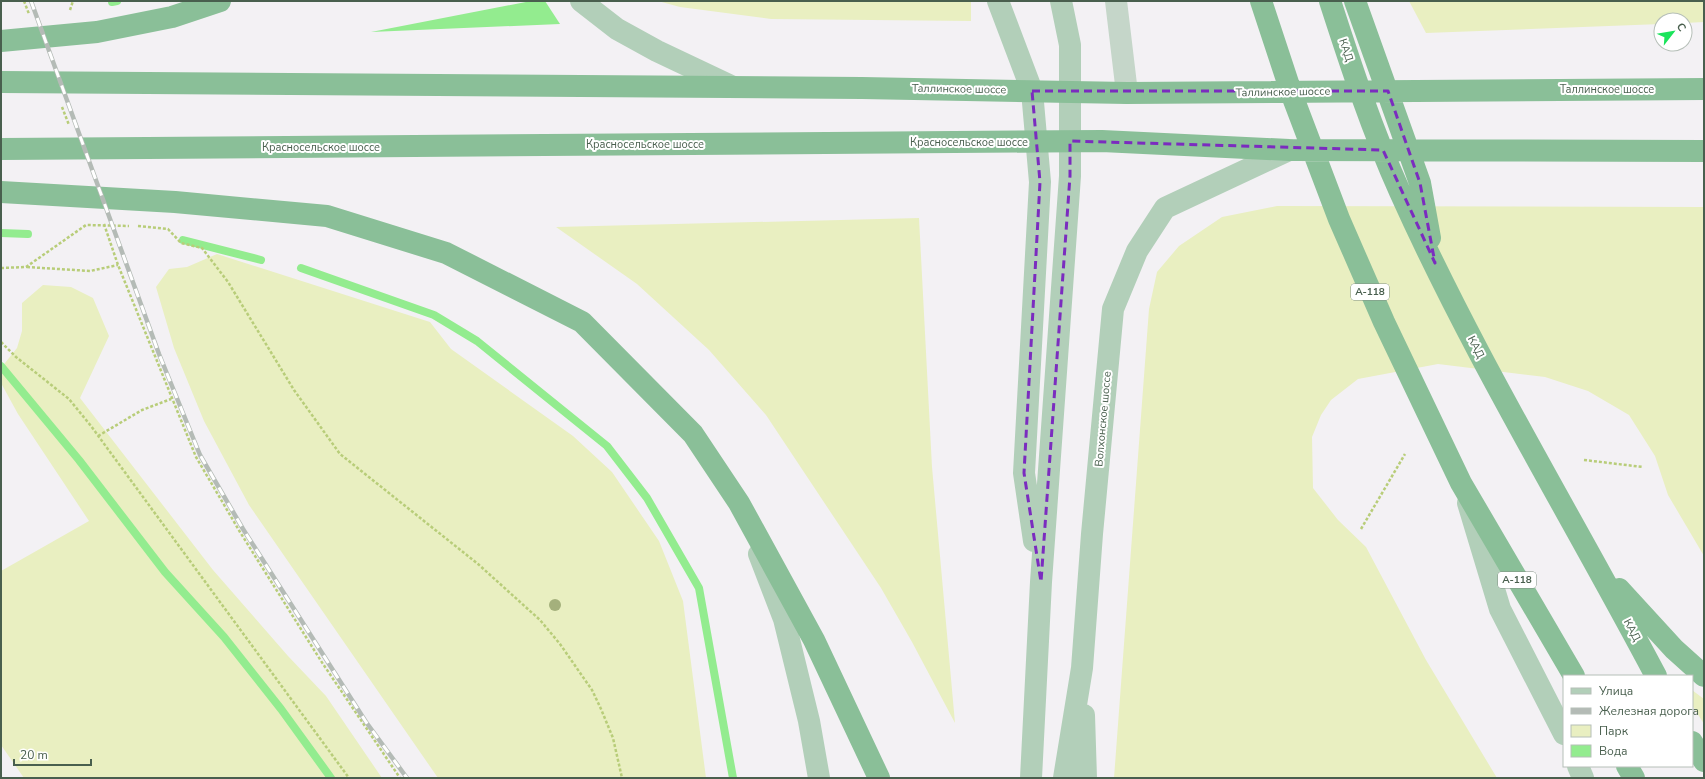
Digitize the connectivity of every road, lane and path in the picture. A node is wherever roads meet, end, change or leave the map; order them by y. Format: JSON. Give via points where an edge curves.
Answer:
{"nodes":[{"id":1,"x":220,"y":1,"type":"edge"},
{"id":2,"x":581,"y":1,"type":"edge"},
{"id":3,"x":998,"y":1,"type":"edge"},
{"id":4,"x":1061,"y":1,"type":"edge"},
{"id":5,"x":1116,"y":1,"type":"edge"},
{"id":6,"x":1261,"y":1,"type":"edge"},
{"id":7,"x":1330,"y":1,"type":"edge"},
{"id":8,"x":1356,"y":1,"type":"edge"},
{"id":9,"x":1,"y":41,"type":"edge"},
{"id":10,"x":1,"y":82,"type":"edge"},
{"id":11,"x":733,"y":87,"type":"junction"},
{"id":12,"x":1704,"y":88,"type":"edge"},
{"id":13,"x":1127,"y":93,"type":"junction"},
{"id":14,"x":1,"y":149,"type":"edge"},
{"id":15,"x":1288,"y":150,"type":"junction"},
{"id":16,"x":1704,"y":151,"type":"edge"},
{"id":17,"x":1,"y":192,"type":"edge"},
{"id":18,"x":114,"y":253,"type":"dead end"},
{"id":19,"x":1435,"y":263,"type":"junction"},
{"id":20,"x":118,"y":265,"type":"junction"},
{"id":21,"x":26,"y":267,"type":"junction"},
{"id":22,"x":1,"y":268,"type":"edge"},
{"id":23,"x":1,"y":342,"type":"edge"},
{"id":24,"x":171,"y":399,"type":"junction"},
{"id":25,"x":98,"y":436,"type":"junction"},
{"id":26,"x":1405,"y":454,"type":"dead end"},
{"id":27,"x":1584,"y":460,"type":"dead end"},
{"id":28,"x":1643,"y":467,"type":"dead end"},
{"id":29,"x":1461,"y":483,"type":"junction"},
{"id":30,"x":739,"y":503,"type":"junction"},
{"id":31,"x":1361,"y":529,"type":"dead end"},
{"id":32,"x":1600,"y":570,"type":"junction"},
{"id":33,"x":1040,"y":582,"type":"junction"},
{"id":34,"x":1082,"y":668,"type":"junction"},
{"id":35,"x":1573,"y":675,"type":"edge"},
{"id":36,"x":1655,"y":675,"type":"edge"},
{"id":37,"x":1704,"y":676,"type":"edge"},
{"id":38,"x":1563,"y":732,"type":"edge"},
{"id":39,"x":1693,"y":744,"type":"edge"},
{"id":40,"x":1704,"y":761,"type":"edge"},
{"id":41,"x":1578,"y":767,"type":"edge"},
{"id":42,"x":1628,"y":767,"type":"edge"},
{"id":43,"x":349,"y":778,"type":"edge"},
{"id":44,"x":400,"y":778,"type":"edge"},
{"id":45,"x":622,"y":778,"type":"edge"},
{"id":46,"x":819,"y":778,"type":"edge"},
{"id":47,"x":879,"y":778,"type":"edge"},
{"id":48,"x":1031,"y":778,"type":"edge"},
{"id":49,"x":1064,"y":778,"type":"edge"},
{"id":50,"x":1086,"y":778,"type":"edge"},
{"id":51,"x":1583,"y":778,"type":"edge"},
{"id":52,"x":1634,"y":778,"type":"edge"}],
"edges":[{"from":1,"to":9,"type":"highway","via":[[172,17],[97,32]]},
{"from":2,"to":11,"type":"main road","via":[[617,29]]},
{"from":3,"to":33,"type":"main road","via":[[1032,91],[1040,182],[1024,473]]},
{"from":4,"to":33,"type":"main road","via":[[1070,45],[1070,176]]},
{"from":5,"to":13,"type":"lane"},
{"from":6,"to":29,"type":"highway","number":"А-118","via":[[1292,95],[1339,219],[1384,322]]},
{"from":7,"to":19,"type":"highway","name":"КАД","via":[[1357,84],[1400,192]]},
{"from":8,"to":19,"type":"highway","via":[[1420,183]]},
{"from":10,"to":11,"type":"highway"},
{"from":11,"to":13,"type":"highway","name":"Таллинское шоссе"},
{"from":12,"to":13,"type":"highway","name":"Таллинское шоссе"},
{"from":14,"to":15,"type":"highway","name":"Красносельское шоссе","via":[[1102,141]]},
{"from":15,"to":16,"type":"highway"},
{"from":15,"to":34,"type":"main road","name":"Волхонское шоссе","via":[[1165,208],[1136,251],[1113,309]]},
{"from":17,"to":30,"type":"highway","via":[[176,202],[327,216],[446,253],[582,322],[693,434]]},
{"from":18,"to":20,"type":"path"},
{"from":19,"to":32,"type":"highway","name":"КАД","via":[[1480,354]]},
{"from":20,"to":21,"type":"path","via":[[90,271]]},
{"from":20,"to":24,"type":"path"},
{"from":21,"to":22,"type":"path"},
{"from":21,"to":45,"type":"path","via":[[86,225],[168,229],[181,243],[202,248],[228,282],[294,390],[340,454],[500,582],[540,620],[560,644],[592,690],[601,709],[613,738]]},
{"from":23,"to":25,"type":"path","via":[[69,399]]},
{"from":24,"to":25,"type":"path","via":[[142,410]]},
{"from":24,"to":44,"type":"path","via":[[196,458],[240,532],[329,674]]},
{"from":25,"to":43,"type":"path"},
{"from":26,"to":31,"type":"path"},
{"from":27,"to":28,"type":"path"},
{"from":29,"to":35,"type":"highway","number":"А-118"},
{"from":29,"to":38,"type":"main road","via":[[1500,609]]},
{"from":30,"to":46,"type":"main road","via":[[784,619],[809,721]]},
{"from":30,"to":47,"type":"highway","via":[[814,640]]},
{"from":32,"to":36,"type":"highway","name":"КАД"},
{"from":32,"to":37,"type":"highway","via":[[1674,649]]},
{"from":33,"to":48,"type":"main road"},
{"from":34,"to":49,"type":"main road","name":"Волхонское шоссе"},
{"from":34,"to":50,"type":"main road"},
{"from":39,"to":40,"type":"highway"},
{"from":41,"to":51,"type":"main road"},
{"from":42,"to":52,"type":"highway"}]}
